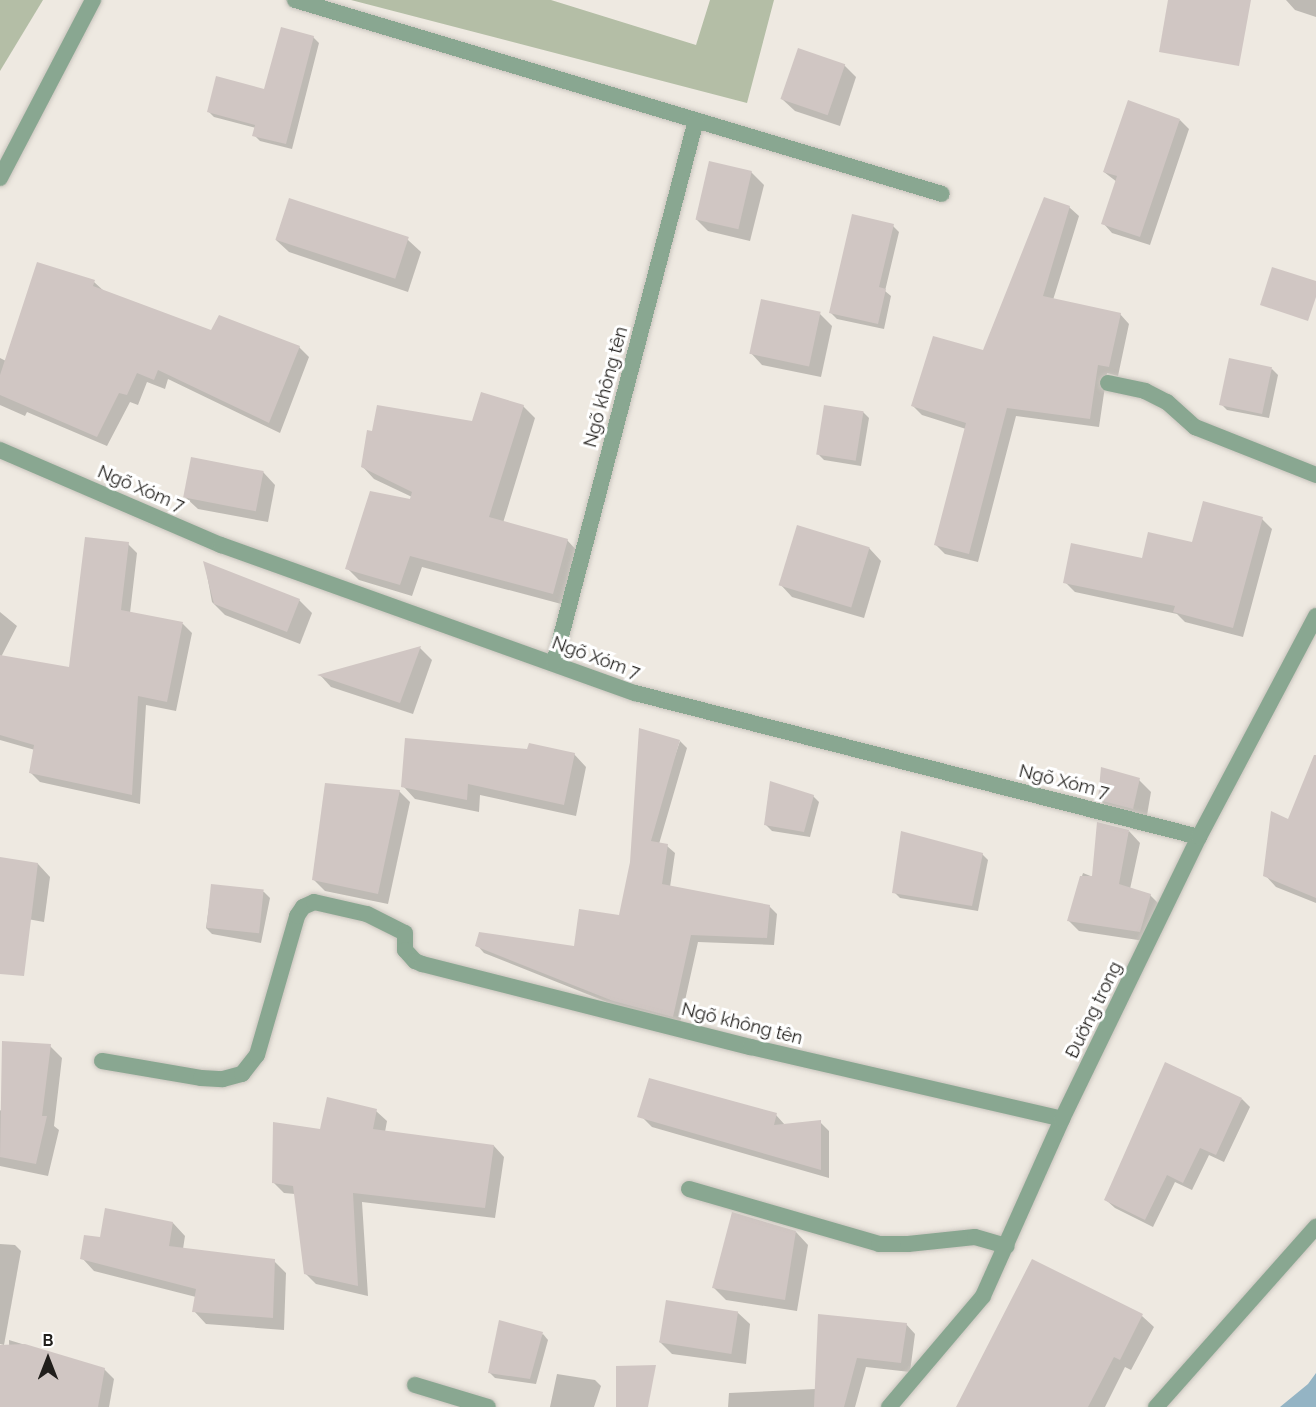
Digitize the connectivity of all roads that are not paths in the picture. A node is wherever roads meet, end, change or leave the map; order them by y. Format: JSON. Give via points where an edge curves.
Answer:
{"nodes":[{"id":1,"x":93,"y":0,"type":"edge"},
{"id":2,"x":295,"y":0,"type":"edge"},
{"id":3,"x":696,"y":120,"type":"junction"},
{"id":4,"x":0,"y":178,"type":"edge"},
{"id":5,"x":942,"y":194,"type":"dead end"},
{"id":6,"x":1108,"y":383,"type":"dead end"},
{"id":7,"x":0,"y":450,"type":"edge"},
{"id":8,"x":1316,"y":475,"type":"edge"},
{"id":9,"x":1316,"y":616,"type":"edge"},
{"id":10,"x":554,"y":663,"type":"junction"},
{"id":11,"x":1199,"y":837,"type":"junction"},
{"id":12,"x":102,"y":1061,"type":"dead end"},
{"id":13,"x":1062,"y":1119,"type":"junction"},
{"id":14,"x":689,"y":1189,"type":"dead end"},
{"id":15,"x":1316,"y":1227,"type":"edge"},
{"id":16,"x":1007,"y":1246,"type":"junction"},
{"id":17,"x":415,"y":1385,"type":"dead end"},
{"id":18,"x":488,"y":1407,"type":"edge"},
{"id":19,"x":889,"y":1407,"type":"edge"},
{"id":20,"x":1155,"y":1407,"type":"edge"}],
"edges":[{"from":1,"to":4,"type":"street"},
{"from":2,"to":3,"type":"street"},
{"from":3,"to":5,"type":"street"},
{"from":3,"to":10,"type":"street","name":"Ngõ không tên"},
{"from":6,"to":8,"type":"street","via":[[1145,391],[1167,402],[1195,427]]},
{"from":7,"to":10,"type":"street","name":"Ngõ Xóm 7","via":[[221,544]]},
{"from":9,"to":11,"type":"street","name":"Đường trong"},
{"from":10,"to":11,"type":"street","name":"Ngõ Xóm 7","via":[[635,693]]},
{"from":11,"to":13,"type":"street","name":"Đường trong"},
{"from":12,"to":13,"type":"street","name":"Ngõ không tên","via":[[201,1078],[223,1079],[242,1074],[257,1055],[297,916],[303,907],[314,902],[367,914],[405,933],[405,950],[415,961],[751,1047]]},
{"from":13,"to":16,"type":"street","name":"Đường trong"},
{"from":14,"to":16,"type":"street","via":[[879,1244],[908,1245],[975,1237]]},
{"from":15,"to":20,"type":"street"},
{"from":16,"to":19,"type":"street","name":"Đường trong","via":[[983,1296]]},
{"from":17,"to":18,"type":"street"}]}
